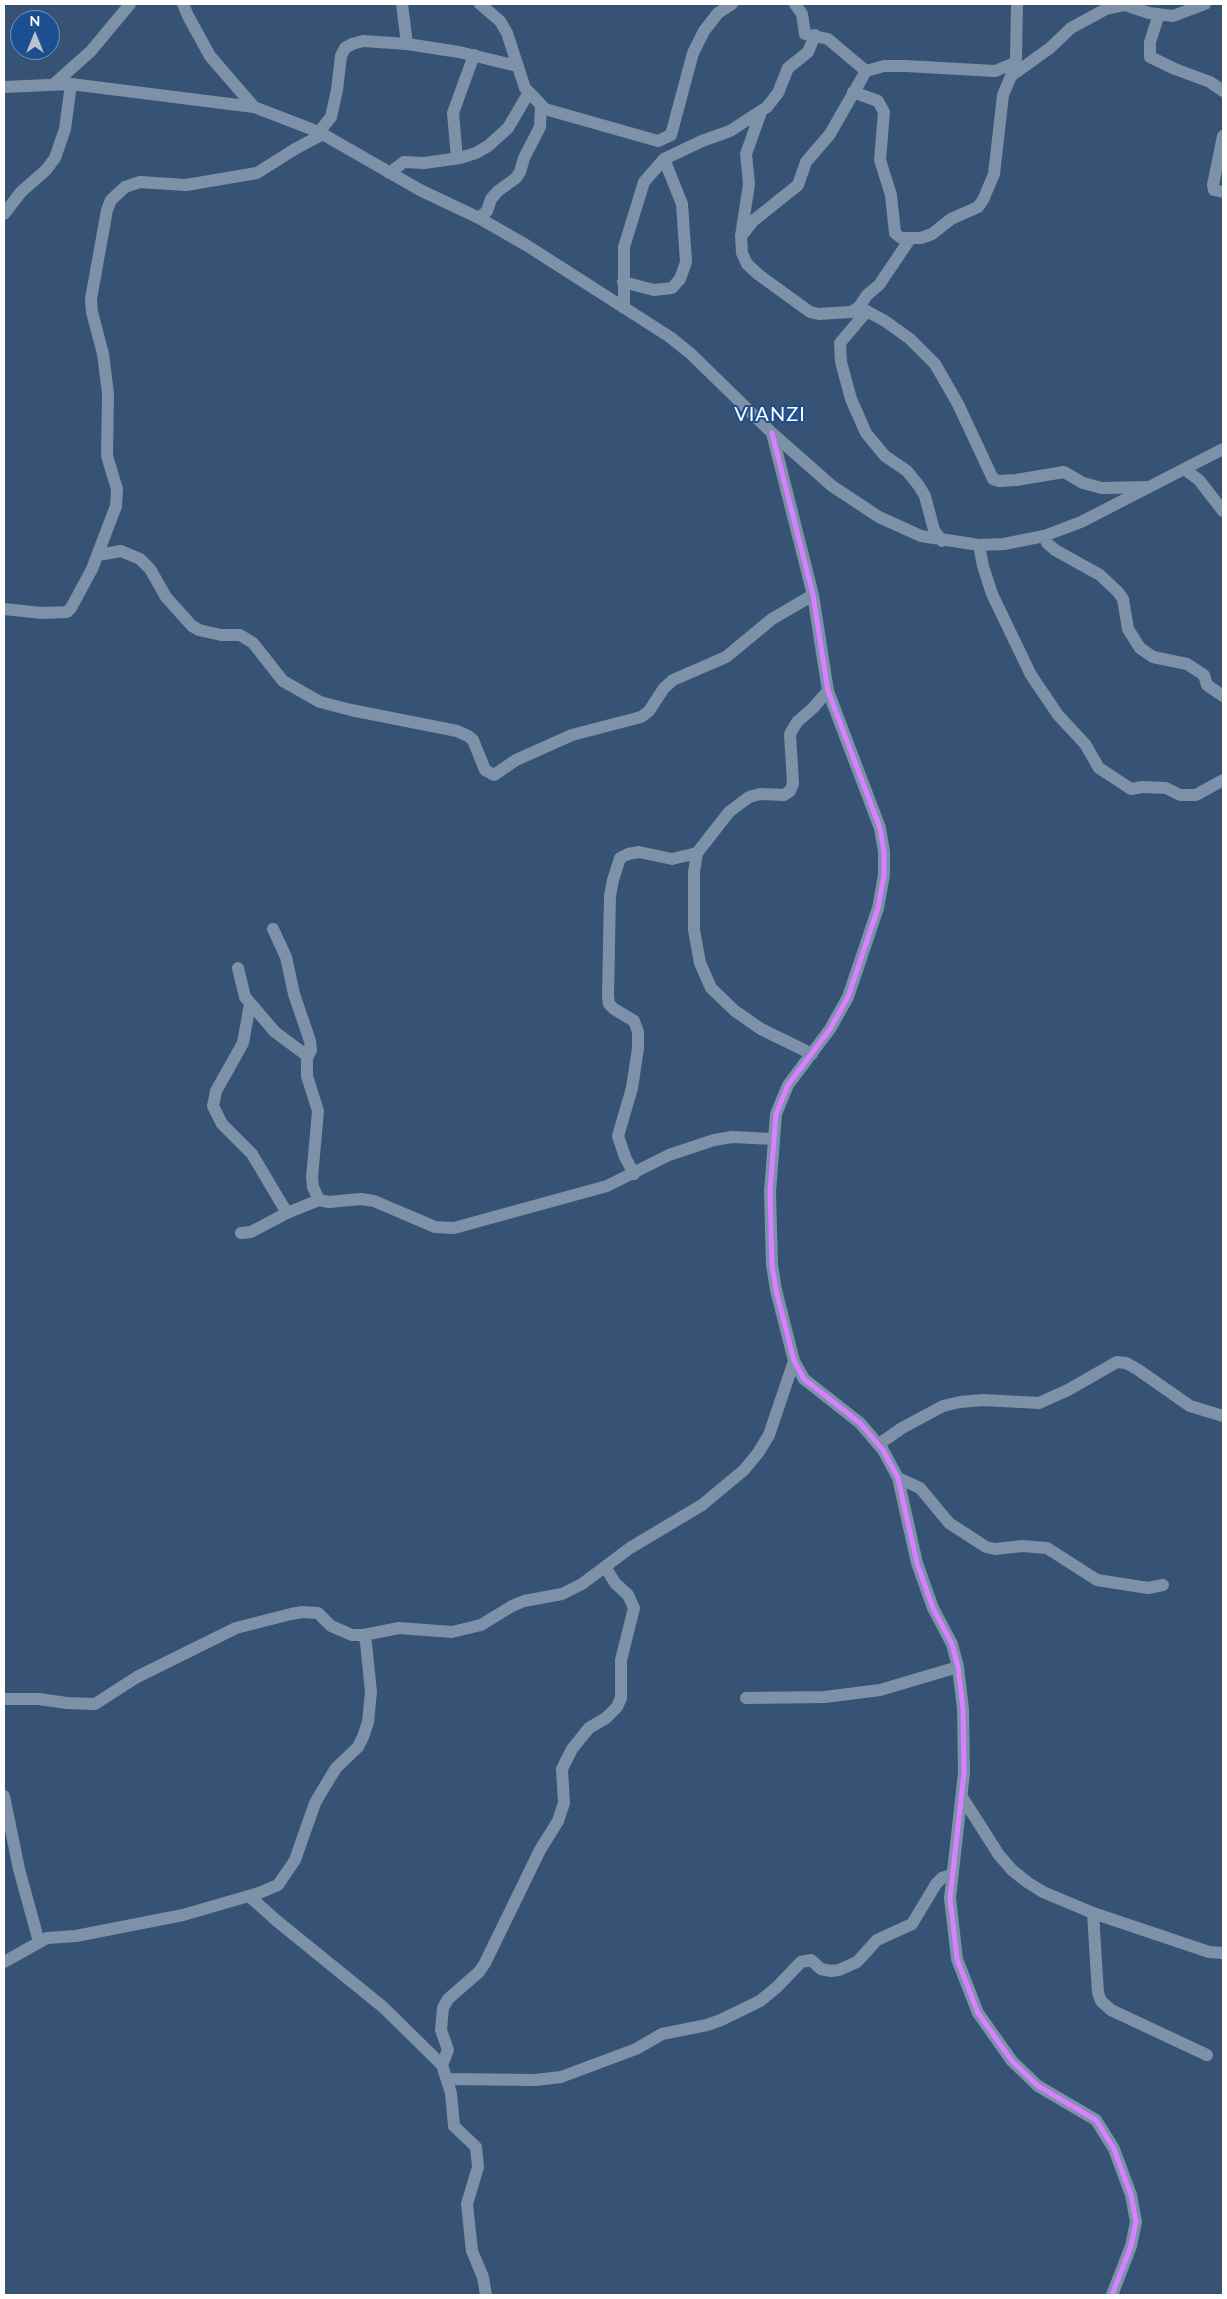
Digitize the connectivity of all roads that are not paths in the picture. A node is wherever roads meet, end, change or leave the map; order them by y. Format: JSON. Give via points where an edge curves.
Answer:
{"nodes":[{"id":1,"x":130,"y":4,"type":"edge"},
{"id":2,"x":183,"y":4,"type":"edge"},
{"id":3,"x":402,"y":4,"type":"edge"},
{"id":4,"x":480,"y":4,"type":"edge"},
{"id":5,"x":732,"y":4,"type":"edge"},
{"id":6,"x":795,"y":4,"type":"edge"},
{"id":7,"x":1017,"y":4,"type":"edge"},
{"id":8,"x":1205,"y":4,"type":"edge"},
{"id":9,"x":1159,"y":14,"type":"junction"},
{"id":10,"x":815,"y":35,"type":"junction"},
{"id":11,"x":408,"y":44,"type":"junction"},
{"id":12,"x":474,"y":56,"type":"junction"},
{"id":13,"x":1014,"y":63,"type":"junction"},
{"id":14,"x":517,"y":66,"type":"junction"},
{"id":15,"x":866,"y":71,"type":"junction"},
{"id":16,"x":1011,"y":76,"type":"junction"},
{"id":17,"x":54,"y":84,"type":"junction"},
{"id":18,"x":71,"y":84,"type":"junction"},
{"id":19,"x":4,"y":86,"type":"edge"},
{"id":20,"x":1223,"y":91,"type":"edge"},
{"id":21,"x":854,"y":92,"type":"junction"},
{"id":22,"x":528,"y":94,"type":"junction"},
{"id":23,"x":541,"y":106,"type":"junction"},
{"id":24,"x":254,"y":107,"type":"junction"},
{"id":25,"x":760,"y":112,"type":"junction"},
{"id":26,"x":321,"y":133,"type":"junction"},
{"id":27,"x":1223,"y":136,"type":"edge"},
{"id":28,"x":456,"y":158,"type":"junction"},
{"id":29,"x":664,"y":159,"type":"junction"},
{"id":30,"x":389,"y":173,"type":"junction"},
{"id":31,"x":1223,"y":192,"type":"edge"},
{"id":32,"x":4,"y":214,"type":"edge"},
{"id":33,"x":479,"y":218,"type":"junction"},
{"id":34,"x":741,"y":236,"type":"junction"},
{"id":35,"x":910,"y":239,"type":"junction"},
{"id":36,"x":623,"y":282,"type":"junction"},
{"id":37,"x":624,"y":308,"type":"junction"},
{"id":38,"x":863,"y":309,"type":"junction"},
{"id":39,"x":772,"y":433,"type":"junction"},
{"id":40,"x":1223,"y":449,"type":"edge"},
{"id":41,"x":1184,"y":469,"type":"junction"},
{"id":42,"x":1151,"y":486,"type":"junction"},
{"id":43,"x":1223,"y":511,"type":"edge"},
{"id":44,"x":1044,"y":536,"type":"junction"},
{"id":45,"x":942,"y":541,"type":"junction"},
{"id":46,"x":979,"y":545,"type":"junction"},
{"id":47,"x":98,"y":555,"type":"junction"},
{"id":48,"x":812,"y":595,"type":"junction"},
{"id":49,"x":4,"y":609,"type":"edge"},
{"id":50,"x":828,"y":691,"type":"junction"},
{"id":51,"x":1223,"y":696,"type":"edge"},
{"id":52,"x":1223,"y":780,"type":"edge"},
{"id":53,"x":697,"y":854,"type":"junction"},
{"id":54,"x":273,"y":930,"type":"dead end"},
{"id":55,"x":238,"y":968,"type":"dead end"},
{"id":56,"x":250,"y":1004,"type":"junction"},
{"id":57,"x":812,"y":1054,"type":"junction"},
{"id":58,"x":307,"y":1058,"type":"junction"},
{"id":59,"x":772,"y":1139,"type":"junction"},
{"id":60,"x":634,"y":1174,"type":"junction"},
{"id":61,"x":320,"y":1200,"type":"junction"},
{"id":62,"x":287,"y":1213,"type":"junction"},
{"id":63,"x":241,"y":1233,"type":"dead end"},
{"id":64,"x":794,"y":1361,"type":"junction"},
{"id":65,"x":1223,"y":1416,"type":"edge"},
{"id":66,"x":879,"y":1444,"type":"junction"},
{"id":67,"x":898,"y":1478,"type":"junction"},
{"id":68,"x":606,"y":1568,"type":"junction"},
{"id":69,"x":1163,"y":1585,"type":"dead end"},
{"id":70,"x":364,"y":1635,"type":"junction"},
{"id":71,"x":958,"y":1667,"type":"junction"},
{"id":72,"x":746,"y":1698,"type":"dead end"},
{"id":73,"x":4,"y":1699,"type":"edge"},
{"id":74,"x":4,"y":1796,"type":"edge"},
{"id":75,"x":962,"y":1797,"type":"junction"},
{"id":76,"x":951,"y":1875,"type":"junction"},
{"id":77,"x":249,"y":1896,"type":"junction"},
{"id":78,"x":1092,"y":1912,"type":"junction"},
{"id":79,"x":39,"y":1942,"type":"junction"},
{"id":80,"x":1223,"y":1954,"type":"edge"},
{"id":81,"x":4,"y":1962,"type":"edge"},
{"id":82,"x":1207,"y":2055,"type":"dead end"},
{"id":83,"x":442,"y":2066,"type":"junction"},
{"id":84,"x":447,"y":2078,"type":"junction"},
{"id":85,"x":486,"y":2295,"type":"edge"},
{"id":86,"x":1112,"y":2295,"type":"edge"}],
"edges":[{"from":1,"to":17,"type":"street","via":[[97,45]]},
{"from":2,"to":24,"type":"street","via":[[210,56]]},
{"from":3,"to":11,"type":"street"},
{"from":4,"to":14,"type":"street","via":[[500,21]]},
{"from":5,"to":23,"type":"street","via":[[718,14],[704,31],[693,53],[671,135],[664,140],[637,136]]},
{"from":6,"to":10,"type":"street","via":[[802,14],[805,34]]},
{"from":7,"to":13,"type":"street"},
{"from":8,"to":9,"type":"street","via":[[1177,15]]},
{"from":9,"to":16,"type":"street","via":[[1125,5],[1106,9],[1071,28]]},
{"from":9,"to":20,"type":"street","via":[[1150,42],[1150,56]]},
{"from":10,"to":15,"type":"street","via":[[828,39]]},
{"from":10,"to":25,"type":"street","via":[[808,52],[788,68],[773,101]]},
{"from":11,"to":12,"type":"street"},
{"from":11,"to":26,"type":"street","via":[[362,41],[345,48],[331,117]]},
{"from":12,"to":14,"type":"street"},
{"from":12,"to":28,"type":"street","via":[[453,112]]},
{"from":13,"to":15,"type":"street","via":[[995,71],[884,66]]},
{"from":13,"to":16,"type":"street"},
{"from":14,"to":22,"type":"street"},
{"from":15,"to":21,"type":"street"},
{"from":16,"to":35,"type":"street","via":[[1003,94],[994,174],[983,200],[978,207],[951,219],[932,234]]},
{"from":17,"to":18,"type":"street"},
{"from":17,"to":19,"type":"street"},
{"from":18,"to":24,"type":"street"},
{"from":18,"to":32,"type":"street","via":[[65,129],[55,158]]},
{"from":21,"to":34,"type":"street","via":[[830,134],[806,162],[798,185],[753,221]]},
{"from":21,"to":35,"type":"street","via":[[878,101],[884,112],[880,160],[893,208],[892,224],[895,233]]},
{"from":22,"to":23,"type":"street"},
{"from":22,"to":28,"type":"street","via":[[499,138],[476,153]]},
{"from":23,"to":33,"type":"street","via":[[540,127],[520,172],[498,191],[487,211]]},
{"from":24,"to":26,"type":"street"},
{"from":25,"to":29,"type":"street","via":[[730,130]]},
{"from":25,"to":34,"type":"street","via":[[746,154],[749,179]]},
{"from":26,"to":30,"type":"street"},
{"from":26,"to":47,"type":"street","via":[[257,173],[186,185],[140,182],[125,187],[112,200],[107,210],[91,299],[108,393],[107,456],[117,489]]},
{"from":27,"to":31,"type":"street","via":[[1213,185],[1214,190]]},
{"from":28,"to":30,"type":"street","via":[[424,163],[404,162]]},
{"from":29,"to":36,"type":"street","via":[[644,182],[639,195],[624,248]]},
{"from":29,"to":36,"type":"street","via":[[682,204],[686,262],[680,279],[672,288],[654,290]]},
{"from":30,"to":33,"type":"street"},
{"from":33,"to":37,"type":"street"},
{"from":34,"to":38,"type":"street","via":[[742,253],[747,264],[810,312],[819,314]]},
{"from":35,"to":38,"type":"street","via":[[879,285],[867,295]]},
{"from":36,"to":37,"type":"street"},
{"from":37,"to":39,"type":"street","via":[[691,354]]},
{"from":38,"to":42,"type":"street","via":[[910,339],[935,364],[958,404],[993,479],[1016,480],[1064,472],[1083,483],[1102,488]]},
{"from":38,"to":45,"type":"street","via":[[840,343],[841,362],[851,399],[866,433],[885,456],[907,470],[919,486],[934,530]]},
{"from":39,"to":45,"type":"street","via":[[832,486],[878,517],[921,536]]},
{"from":39,"to":48,"type":"street"},
{"from":40,"to":41,"type":"street"},
{"from":41,"to":42,"type":"street"},
{"from":41,"to":43,"type":"street","via":[[1199,480]]},
{"from":42,"to":44,"type":"street","via":[[1082,522]]},
{"from":44,"to":46,"type":"street"},
{"from":44,"to":51,"type":"street","via":[[1055,550],[1100,575],[1118,592],[1123,599],[1128,629],[1140,648],[1153,657],[1192,667],[1204,674],[1210,688]]},
{"from":45,"to":46,"type":"street"},
{"from":46,"to":52,"type":"street","via":[[992,594],[1031,674],[1058,715],[1086,744],[1099,768],[1131,789],[1166,788],[1180,795],[1196,795]]},
{"from":47,"to":48,"type":"street","via":[[121,551],[140,559],[166,597],[192,626],[221,635],[240,635],[253,644],[284,682],[320,702],[468,736],[473,740],[485,770],[494,775],[516,760],[572,735],[641,718],[673,680],[726,656],[779,614]]},
{"from":47,"to":49,"type":"street","via":[[67,612]]},
{"from":48,"to":50,"type":"street"},
{"from":50,"to":53,"type":"street","via":[[792,729],[793,784],[790,791],[784,795],[760,794],[743,800],[716,826]]},
{"from":50,"to":57,"type":"street","via":[[880,828],[884,875],[878,908],[848,998]]},
{"from":53,"to":57,"type":"street","via":[[694,930],[700,963],[711,988],[735,1011],[761,1029]]},
{"from":53,"to":60,"type":"street","via":[[672,859],[640,852],[628,854],[620,858],[612,880],[609,1004],[634,1021],[638,1032],[632,1088],[618,1136]]},
{"from":54,"to":58,"type":"street","via":[[286,957],[310,1041],[311,1050]]},
{"from":55,"to":56,"type":"street","via":[[241,989]]},
{"from":56,"to":58,"type":"street","via":[[275,1032]]},
{"from":56,"to":62,"type":"street","via":[[243,1043],[216,1091],[213,1106],[222,1124],[252,1154]]},
{"from":57,"to":59,"type":"street","via":[[788,1085]]},
{"from":58,"to":61,"type":"street","via":[[308,1076],[318,1111],[312,1178]]},
{"from":59,"to":60,"type":"street","via":[[732,1137],[714,1140],[669,1155]]},
{"from":59,"to":64,"type":"street","via":[[772,1265]]},
{"from":60,"to":61,"type":"street","via":[[594,1191],[454,1228],[435,1227],[374,1201]]},
{"from":61,"to":62,"type":"street"},
{"from":62,"to":63,"type":"street","via":[[251,1232]]},
{"from":64,"to":66,"type":"street","via":[[811,1386],[849,1412]]},
{"from":64,"to":68,"type":"street","via":[[769,1435],[744,1470],[702,1505],[630,1548]]},
{"from":65,"to":66,"type":"street","via":[[1190,1406],[1137,1369],[1117,1362],[1040,1404],[983,1400],[943,1406]]},
{"from":66,"to":67,"type":"street"},
{"from":67,"to":69,"type":"street","via":[[920,1488],[949,1523],[986,1547],[1047,1548],[1097,1580],[1148,1588]]},
{"from":67,"to":71,"type":"street","via":[[917,1563],[952,1644]]},
{"from":68,"to":70,"type":"street","via":[[562,1594],[512,1606],[481,1625],[466,1630],[442,1632],[399,1628]]},
{"from":68,"to":83,"type":"street","via":[[634,1608],[621,1660],[621,1698],[617,1707],[589,1728],[572,1749],[562,1769],[564,1803],[558,1821],[540,1850],[485,1963],[443,2008],[441,2030],[448,2050]]},
{"from":70,"to":73,"type":"street","via":[[342,1632],[318,1613],[291,1614],[236,1628],[137,1677],[95,1704]]},
{"from":70,"to":77,"type":"street","via":[[371,1692],[363,1737],[358,1747],[336,1768],[315,1803],[302,1845],[285,1877],[270,1889]]},
{"from":71,"to":72,"type":"street","via":[[880,1690],[824,1697]]},
{"from":71,"to":75,"type":"street","via":[[963,1709]]},
{"from":74,"to":79,"type":"street"},
{"from":75,"to":76,"type":"street"},
{"from":75,"to":78,"type":"street","via":[[1012,1870],[1043,1892]]},
{"from":76,"to":84,"type":"street","via":[[936,1884],[912,1924],[877,1940],[857,1962],[831,1971],[821,1969],[811,1960],[801,1962],[760,2001],[721,2020],[662,2034],[636,2049],[561,2077],[535,2080]]},
{"from":76,"to":86,"type":"street","via":[[951,1926],[956,1959],[978,2013],[1012,2061],[1038,2086],[1096,2120],[1122,2170],[1136,2222],[1131,2246]]},
{"from":77,"to":79,"type":"street","via":[[183,1915]]},
{"from":77,"to":83,"type":"street","via":[[383,2007]]},
{"from":78,"to":80,"type":"street"},
{"from":78,"to":82,"type":"street","via":[[1101,2001],[1111,2010]]},
{"from":79,"to":81,"type":"street"},
{"from":83,"to":84,"type":"street"},
{"from":84,"to":85,"type":"street","via":[[454,2126],[476,2146],[478,2167],[467,2204],[472,2251],[483,2277]]}]}
